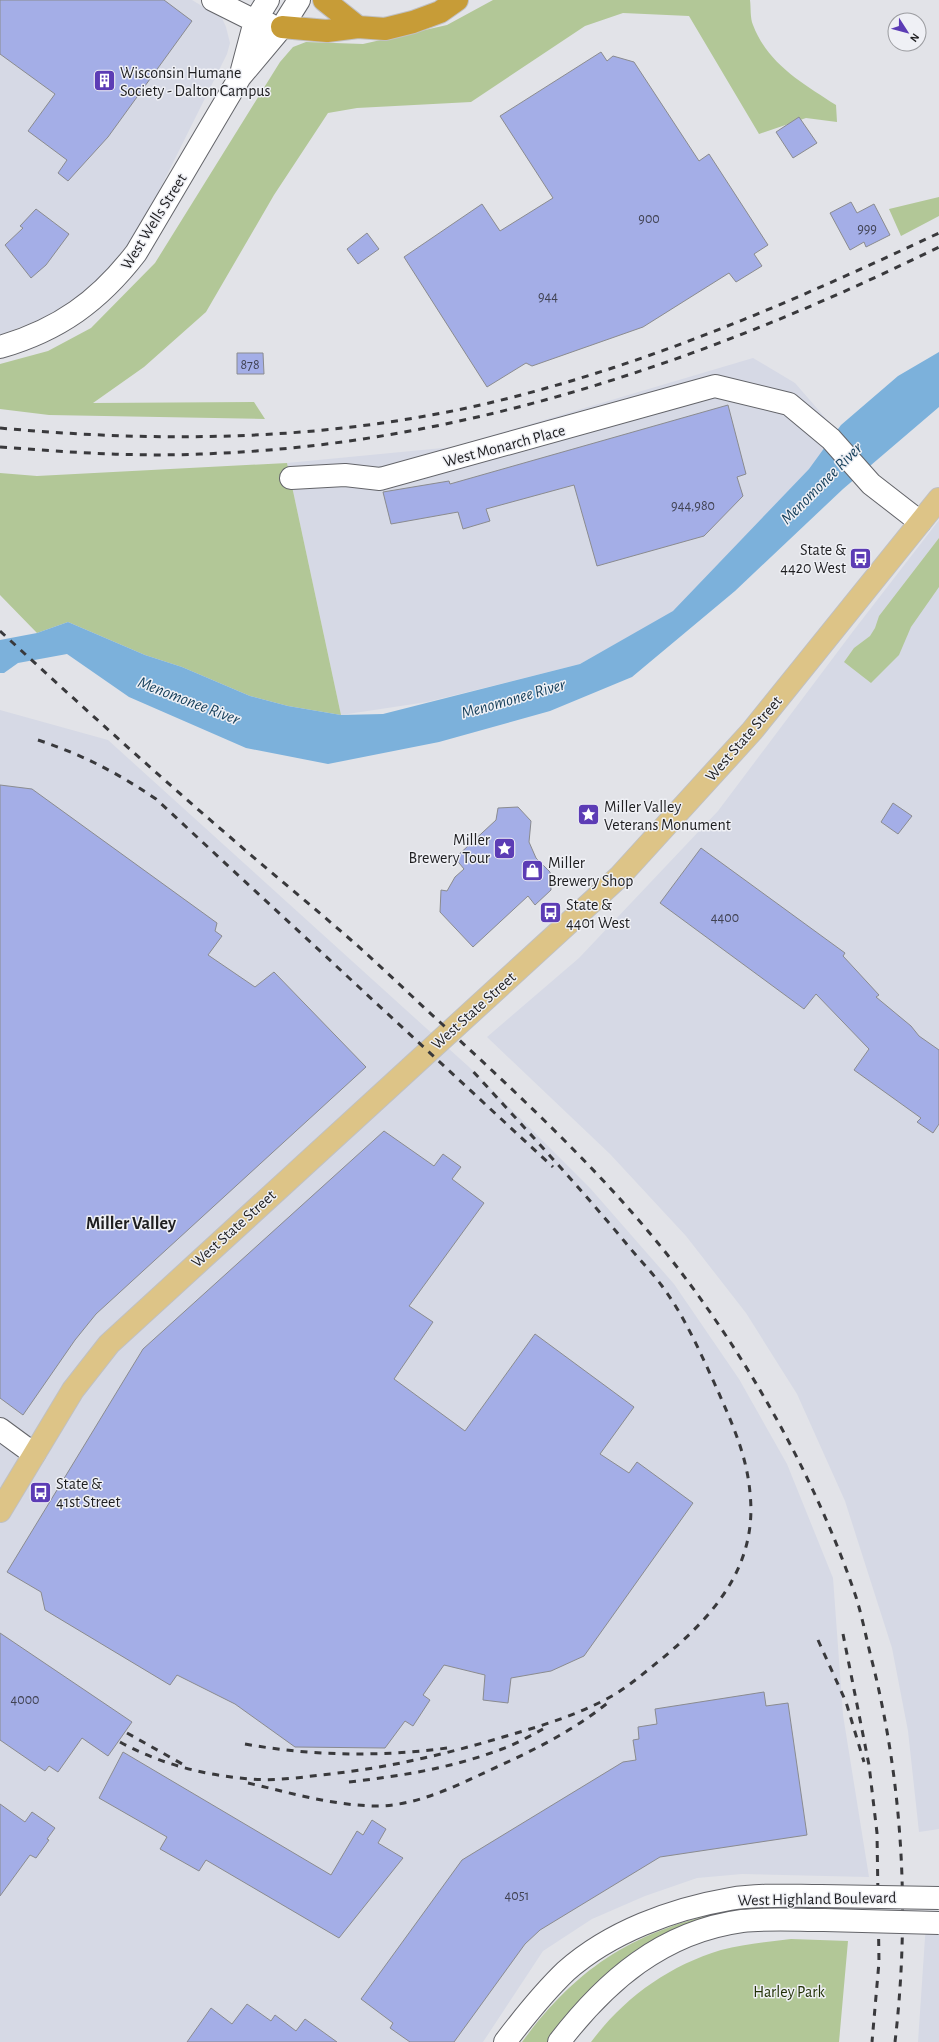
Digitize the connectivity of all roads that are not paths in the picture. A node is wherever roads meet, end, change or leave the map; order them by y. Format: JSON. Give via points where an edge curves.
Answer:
{"nodes":[{"id":1,"x":213,"y":0,"type":"edge"},
{"id":2,"x":268,"y":0,"type":"edge"},
{"id":3,"x":299,"y":0,"type":"edge"},
{"id":4,"x":324,"y":0,"type":"edge"},
{"id":5,"x":457,"y":0,"type":"edge"},
{"id":6,"x":255,"y":21,"type":"junction"},
{"id":7,"x":282,"y":27,"type":"junction"},
{"id":8,"x":358,"y":27,"type":"junction"},
{"id":9,"x":240,"y":77,"type":"junction"},
{"id":10,"x":6,"y":345,"type":"edge"},
{"id":11,"x":290,"y":478,"type":"dead end"},
{"id":12,"x":939,"y":499,"type":"edge"},
{"id":13,"x":920,"y":522,"type":"junction"},
{"id":14,"x":0,"y":1429,"type":"edge"},
{"id":15,"x":34,"y":1454,"type":"junction"},
{"id":16,"x":0,"y":1511,"type":"edge"},
{"id":17,"x":939,"y":1898,"type":"edge"},
{"id":18,"x":939,"y":1923,"type":"edge"},
{"id":19,"x":505,"y":2042,"type":"edge"},
{"id":20,"x":559,"y":2042,"type":"edge"}],
"edges":[{"from":1,"to":6,"type":"street"},
{"from":2,"to":6,"type":"street","name":"West Wells Street"},
{"from":3,"to":7,"type":"street","name":"West Wells Street"},
{"from":4,"to":8,"type":"highway"},
{"from":5,"to":8,"type":"highway","via":[[440,12],[413,22],[385,29]]},
{"from":6,"to":7,"type":"street"},
{"from":6,"to":9,"type":"street","name":"West Wells Street"},
{"from":7,"to":8,"type":"highway","via":[[327,31]]},
{"from":7,"to":9,"type":"street","name":"West Wells Street"},
{"from":9,"to":10,"type":"street","name":"West Wells Street","via":[[136,253],[123,270],[97,298],[81,309],[47,330]]},
{"from":11,"to":13,"type":"street","name":"West Monarch Place","via":[[345,475],[380,479],[715,386],[789,404],[831,439],[871,484]]},
{"from":12,"to":13,"type":"main road","name":"West State Street"},
{"from":13,"to":15,"type":"main road","name":"West State Street","via":[[752,731],[620,876],[109,1344],[73,1390]]},
{"from":14,"to":15,"type":"street"},
{"from":15,"to":16,"type":"main road","name":"West State Street"},
{"from":17,"to":19,"type":"street","name":"West Highland Boulevard","bridge":true,"via":[[821,1896],[731,1899],[682,1910],[609,1941],[568,1970],[534,2004]]},
{"from":18,"to":20,"type":"street","name":"West Highland Boulevard","bridge":true,"via":[[742,1921],[695,1933],[643,1958],[606,1987]]}]}
